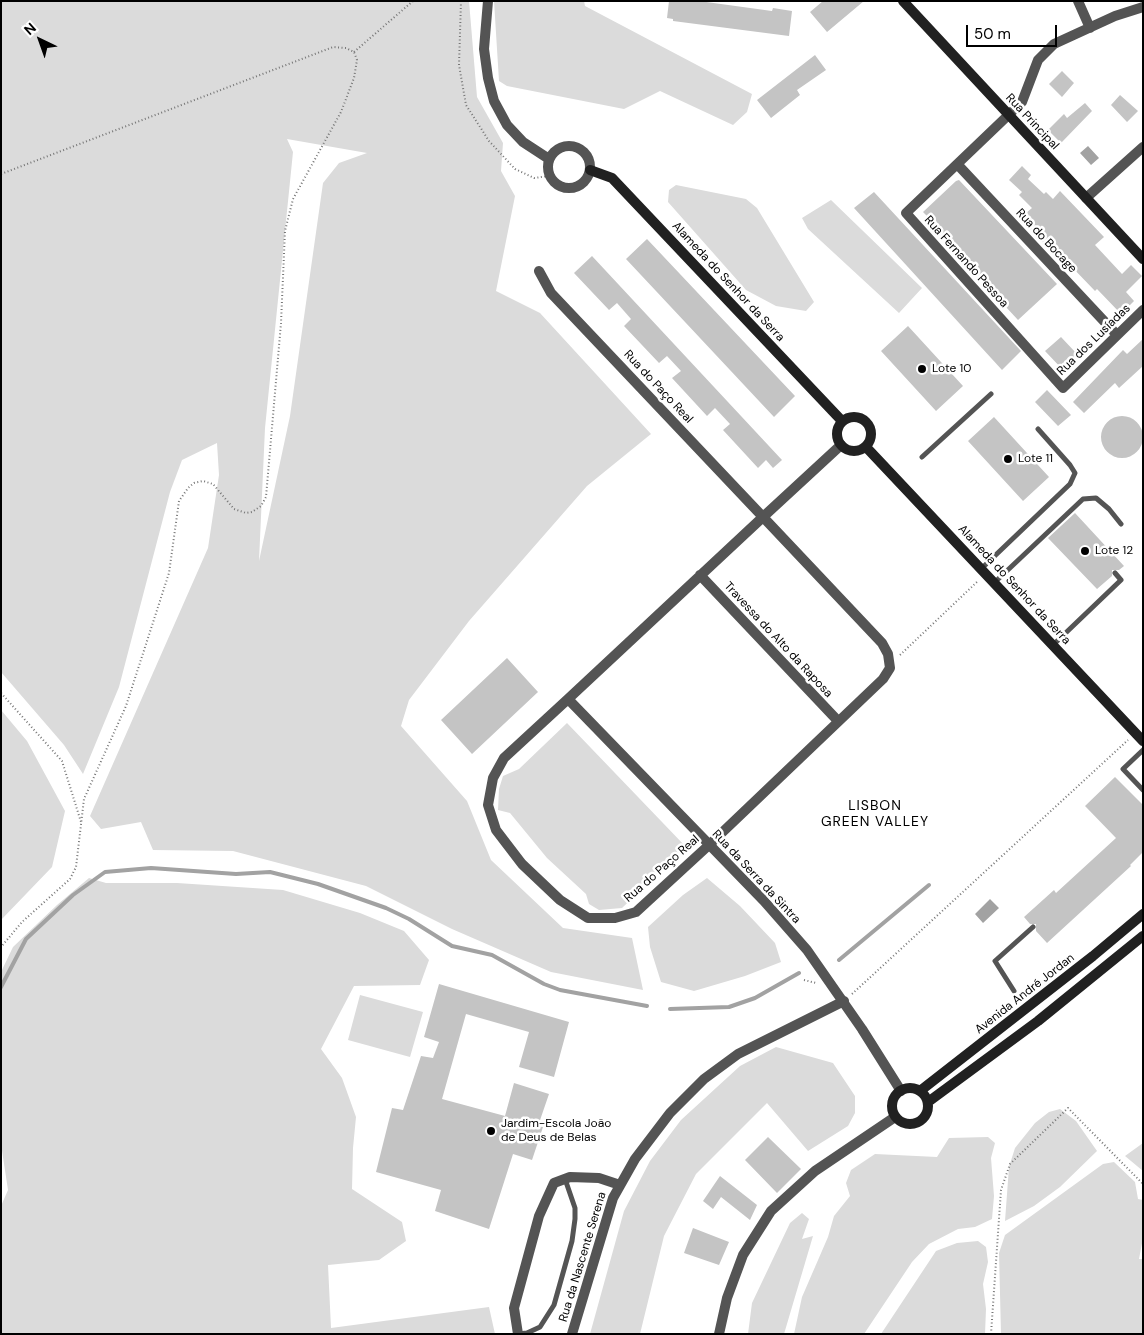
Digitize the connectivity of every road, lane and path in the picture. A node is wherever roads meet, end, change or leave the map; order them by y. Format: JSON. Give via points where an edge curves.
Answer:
{"nodes":[{"id":1,"x":412,"y":1,"type":"edge"},
{"id":2,"x":488,"y":1,"type":"edge"},
{"id":3,"x":903,"y":1,"type":"edge"},
{"id":4,"x":1078,"y":1,"type":"edge"},
{"id":5,"x":1143,"y":7,"type":"edge"},
{"id":6,"x":1090,"y":28,"type":"junction"},
{"id":7,"x":354,"y":52,"type":"junction"},
{"id":8,"x":1009,"y":115,"type":"junction"},
{"id":9,"x":1143,"y":147,"type":"edge"},
{"id":10,"x":549,"y":159,"type":"junction"},
{"id":11,"x":958,"y":165,"type":"junction"},
{"id":12,"x":590,"y":170,"type":"junction"},
{"id":13,"x":1,"y":174,"type":"edge"},
{"id":14,"x":1086,"y":198,"type":"junction"},
{"id":15,"x":1143,"y":259,"type":"edge"},
{"id":16,"x":539,"y":271,"type":"dead end"},
{"id":17,"x":1143,"y":310,"type":"edge"},
{"id":18,"x":1117,"y":335,"type":"junction"},
{"id":19,"x":1063,"y":388,"type":"joint"},
{"id":20,"x":990,"y":394,"type":"dead end"},
{"id":21,"x":842,"y":421,"type":"junction"},
{"id":22,"x":1038,"y":429,"type":"dead end"},
{"id":23,"x":841,"y":445,"type":"junction"},
{"id":24,"x":866,"y":447,"type":"junction"},
{"id":25,"x":922,"y":457,"type":"dead end"},
{"id":26,"x":1048,"y":496,"type":"dead end"},
{"id":27,"x":1053,"y":500,"type":"junction"},
{"id":28,"x":763,"y":517,"type":"junction"},
{"id":29,"x":1121,"y":524,"type":"dead end"},
{"id":30,"x":983,"y":571,"type":"junction"},
{"id":31,"x":1115,"y":574,"type":"dead end"},
{"id":32,"x":700,"y":575,"type":"junction"},
{"id":33,"x":994,"y":583,"type":"junction"},
{"id":34,"x":1053,"y":645,"type":"junction"},
{"id":35,"x":890,"y":662,"type":"junction"},
{"id":36,"x":1,"y":693,"type":"edge"},
{"id":37,"x":568,"y":699,"type":"junction"},
{"id":38,"x":838,"y":722,"type":"junction"},
{"id":39,"x":1139,"y":737,"type":"edge"},
{"id":40,"x":1143,"y":750,"type":"edge"},
{"id":41,"x":1143,"y":790,"type":"edge"},
{"id":42,"x":81,"y":823,"type":"junction"},
{"id":43,"x":709,"y":845,"type":"junction"},
{"id":44,"x":1143,"y":914,"type":"edge"},
{"id":45,"x":1032,"y":927,"type":"dead end"},
{"id":46,"x":1143,"y":936,"type":"edge"},
{"id":47,"x":1,"y":947,"type":"edge"},
{"id":48,"x":1014,"y":991,"type":"dead end"},
{"id":49,"x":844,"y":1002,"type":"junction"},
{"id":50,"x":901,"y":1091,"type":"junction"},
{"id":51,"x":920,"y":1091,"type":"junction"},
{"id":52,"x":928,"y":1102,"type":"junction"},
{"id":53,"x":895,"y":1117,"type":"junction"},
{"id":54,"x":565,"y":1179,"type":"junction"},
{"id":55,"x":1143,"y":1184,"type":"edge"},
{"id":56,"x":620,"y":1185,"type":"junction"},
{"id":57,"x":518,"y":1334,"type":"edge"},
{"id":58,"x":572,"y":1334,"type":"edge"},
{"id":59,"x":719,"y":1334,"type":"edge"},
{"id":60,"x":991,"y":1334,"type":"edge"}],
"edges":[{"from":1,"to":7,"type":"path"},
{"from":2,"to":10,"type":"street","via":[[484,49],[494,101],[507,125],[523,142]]},
{"from":3,"to":8,"type":"street","name":"Rua Principal"},
{"from":4,"to":6,"type":"street"},
{"from":5,"to":6,"type":"street","name":"Rua Fernando Pessoa"},
{"from":6,"to":8,"type":"street","name":"Rua Fernando Pessoa","via":[[1054,44],[1038,60],[1022,102]]},
{"from":7,"to":13,"type":"path","via":[[334,47]]},
{"from":7,"to":42,"type":"path","via":[[357,60],[354,78],[341,112],[293,198],[286,231],[266,497],[261,506],[246,513],[234,509],[213,484],[203,481],[194,483],[178,501],[169,573],[126,706],[84,799]]},
{"from":8,"to":11,"type":"street","name":"Rua Fernando Pessoa"},
{"from":8,"to":14,"type":"street","name":"Rua Principal"},
{"from":9,"to":14,"type":"street"},
{"from":10,"to":12,"type":"street","via":[[562,147],[570,146],[586,153]]},
{"from":10,"to":12,"type":"street","via":[[549,176],[561,188],[577,188]]},
{"from":11,"to":18,"type":"street","name":"Rua do Bocage"},
{"from":11,"to":19,"type":"street","name":"Rua Fernando Pessoa","via":[[906,213]]},
{"from":12,"to":21,"type":"street","name":"Alameda do Senhor da Serra","via":[[612,178]]},
{"from":14,"to":15,"type":"street","name":"Rua Principal"},
{"from":16,"to":28,"type":"street","name":"Rua do Paço Real","via":[[552,293]]},
{"from":17,"to":18,"type":"street","name":"Rua dos Lusíadas"},
{"from":18,"to":19,"type":"street","name":"Rua dos Lusíadas"},
{"from":20,"to":25,"type":"lane"},
{"from":21,"to":23,"type":"street","via":[[837,433]]},
{"from":21,"to":24,"type":"street","via":[[855,416],[867,422],[872,434]]},
{"from":22,"to":27,"type":"lane","via":[[1075,473],[1070,484]]},
{"from":23,"to":24,"type":"street","via":[[853,451]]},
{"from":23,"to":28,"type":"street","name":"Rua do Paço Real"},
{"from":24,"to":30,"type":"street","name":"Alameda do Senhor da Serra"},
{"from":26,"to":27,"type":"lane"},
{"from":27,"to":30,"type":"lane"},
{"from":28,"to":32,"type":"street","name":"Rua do Paço Real"},
{"from":28,"to":35,"type":"street","name":"Rua do Paço Real","via":[[882,643]]},
{"from":29,"to":33,"type":"lane","via":[[1096,498],[1083,499]]},
{"from":30,"to":33,"type":"street","name":"Alameda do Senhor da Serra"},
{"from":30,"to":35,"type":"path","via":[[906,652]]},
{"from":31,"to":34,"type":"lane","via":[[1121,580]]},
{"from":32,"to":37,"type":"street","name":"Rua do Paço Real"},
{"from":32,"to":38,"type":"street","name":"Travessa do Alto da Raposa"},
{"from":33,"to":34,"type":"street","name":"Alameda do Senhor da Serra"},
{"from":34,"to":39,"type":"street","name":"Alameda do Senhor da Serra"},
{"from":35,"to":38,"type":"street","name":"Rua do Paço Real","via":[[883,679]]},
{"from":36,"to":42,"type":"path","via":[[62,761]]},
{"from":37,"to":43,"type":"street","name":"Rua da Serra da Sintra"},
{"from":37,"to":43,"type":"street","name":"Rua do Paço Real","via":[[504,758],[492,778],[488,804],[496,830],[522,864],[560,900],[588,918],[615,918],[636,912]]},
{"from":38,"to":43,"type":"street","name":"Rua do Paço Real"},
{"from":39,"to":49,"type":"path"},
{"from":40,"to":41,"type":"lane","via":[[1123,769]]},
{"from":42,"to":47,"type":"path","via":[[76,867],[70,878],[22,922]]},
{"from":43,"to":49,"type":"street","name":"Rua da Serra da Sintra","via":[[807,950]]},
{"from":44,"to":51,"type":"street","name":"Avenida André Jordan"},
{"from":45,"to":48,"type":"lane","via":[[994,961]]},
{"from":46,"to":52,"type":"street","via":[[1038,1021]]},
{"from":49,"to":50,"type":"street","name":"Rua da Serra da Sintra"},
{"from":49,"to":56,"type":"street","name":"Rua da Nascente Serena","via":[[738,1054],[704,1079],[670,1112]]},
{"from":50,"to":51,"type":"street"},
{"from":50,"to":53,"type":"street","via":[[893,1103]]},
{"from":51,"to":52,"type":"street"},
{"from":52,"to":53,"type":"street","via":[[926,1116],[914,1124],[900,1122]]},
{"from":53,"to":59,"type":"street","via":[[815,1171],[772,1211],[743,1255],[727,1298]]},
{"from":54,"to":56,"type":"street","via":[[599,1178]]},
{"from":54,"to":57,"type":"street","via":[[554,1183],[539,1216],[514,1308]]},
{"from":54,"to":57,"type":"lane","via":[[574,1219],[572,1241],[554,1305],[540,1327]]},
{"from":55,"to":60,"type":"path","via":[[1068,1108],[1010,1164],[1001,1190]]},
{"from":56,"to":58,"type":"street","name":"Rua da Nascente Serena","via":[[613,1198]]}]}
